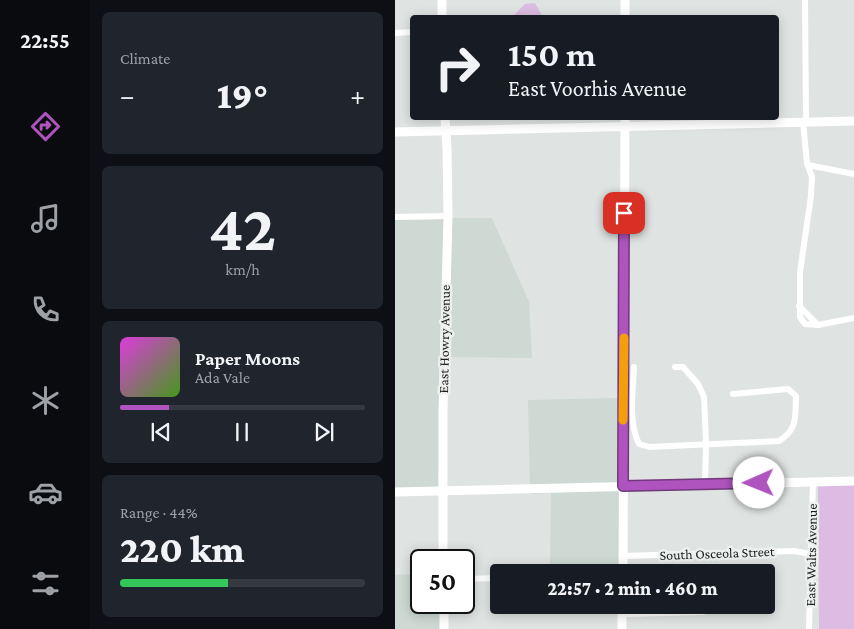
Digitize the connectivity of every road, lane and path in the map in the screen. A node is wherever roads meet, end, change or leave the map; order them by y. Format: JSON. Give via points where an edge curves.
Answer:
{"nodes":[{"id":1,"x":442,"y":0,"type":"edge"},
{"id":2,"x":625,"y":0,"type":"edge"},
{"id":3,"x":805,"y":0,"type":"edge"},
{"id":4,"x":442,"y":15,"type":"edge"},
{"id":5,"x":625,"y":15,"type":"edge"},
{"id":6,"x":410,"y":32,"type":"edge"},
{"id":7,"x":395,"y":33,"type":"edge"},
{"id":8,"x":445,"y":120,"type":"edge"},
{"id":9,"x":854,"y":121,"type":"edge"},
{"id":10,"x":625,"y":122,"type":"edge"},
{"id":11,"x":804,"y":122,"type":"junction"},
{"id":12,"x":395,"y":132,"type":"edge"},
{"id":13,"x":445,"y":132,"type":"junction"},
{"id":14,"x":807,"y":165,"type":"junction"},
{"id":15,"x":854,"y":174,"type":"edge"},
{"id":16,"x":448,"y":216,"type":"junction"},
{"id":17,"x":395,"y":217,"type":"edge"},
{"id":18,"x":854,"y":318,"type":"edge"},
{"id":19,"x":675,"y":367,"type":"dead end"},
{"id":20,"x":634,"y":368,"type":"dead end"},
{"id":21,"x":733,"y":394,"type":"dead end"},
{"id":22,"x":706,"y":444,"type":"junction"},
{"id":23,"x":813,"y":481,"type":"junction"},
{"id":24,"x":854,"y":481,"type":"edge"},
{"id":25,"x":705,"y":484,"type":"junction"},
{"id":26,"x":623,"y":486,"type":"junction"},
{"id":27,"x":442,"y":491,"type":"junction"},
{"id":28,"x":395,"y":492,"type":"edge"},
{"id":29,"x":443,"y":549,"type":"edge"},
{"id":30,"x":810,"y":554,"type":"junction"},
{"id":31,"x":623,"y":556,"type":"junction"},
{"id":32,"x":623,"y":564,"type":"edge"},
{"id":33,"x":475,"y":579,"type":"edge"},
{"id":34,"x":490,"y":579,"type":"edge"},
{"id":35,"x":444,"y":614,"type":"edge"},
{"id":36,"x":622,"y":614,"type":"edge"},
{"id":37,"x":444,"y":629,"type":"edge"},
{"id":38,"x":622,"y":629,"type":"edge"},
{"id":39,"x":809,"y":629,"type":"edge"}],
"edges":[{"from":1,"to":4,"type":"street"},
{"from":2,"to":5,"type":"street"},
{"from":3,"to":11,"type":"street"},
{"from":6,"to":7,"type":"street"},
{"from":8,"to":13,"type":"street","name":"East Howry Avenue"},
{"from":9,"to":11,"type":"street"},
{"from":10,"to":11,"type":"street"},
{"from":10,"to":13,"type":"street"},
{"from":10,"to":26,"type":"street"},
{"from":11,"to":14,"type":"street"},
{"from":12,"to":13,"type":"street"},
{"from":13,"to":16,"type":"street","name":"East Howry Avenue"},
{"from":14,"to":15,"type":"street"},
{"from":14,"to":18,"type":"street","via":[[812,177],[800,272],[799,318],[809,325],[818,326]]},
{"from":16,"to":17,"type":"street"},
{"from":16,"to":27,"type":"street","name":"East Howry Avenue"},
{"from":19,"to":22,"type":"street","via":[[683,367],[698,384],[704,397]]},
{"from":20,"to":22,"type":"street","via":[[633,415],[639,444],[649,447]]},
{"from":21,"to":22,"type":"street","via":[[788,389],[796,396],[794,426],[779,441]]},
{"from":22,"to":25,"type":"street"},
{"from":23,"to":24,"type":"street"},
{"from":23,"to":25,"type":"street"},
{"from":23,"to":30,"type":"street","name":"East Walts Avenue"},
{"from":25,"to":26,"type":"street"},
{"from":26,"to":27,"type":"street"},
{"from":26,"to":31,"type":"street"},
{"from":27,"to":28,"type":"street"},
{"from":27,"to":29,"type":"street","name":"East Howry Avenue"},
{"from":30,"to":31,"type":"street","name":"South Osceola Street","via":[[793,551]]},
{"from":30,"to":39,"type":"street","name":"East Walts Avenue"},
{"from":31,"to":32,"type":"street"},
{"from":33,"to":34,"type":"street"},
{"from":35,"to":37,"type":"street"},
{"from":36,"to":38,"type":"street"}]}
